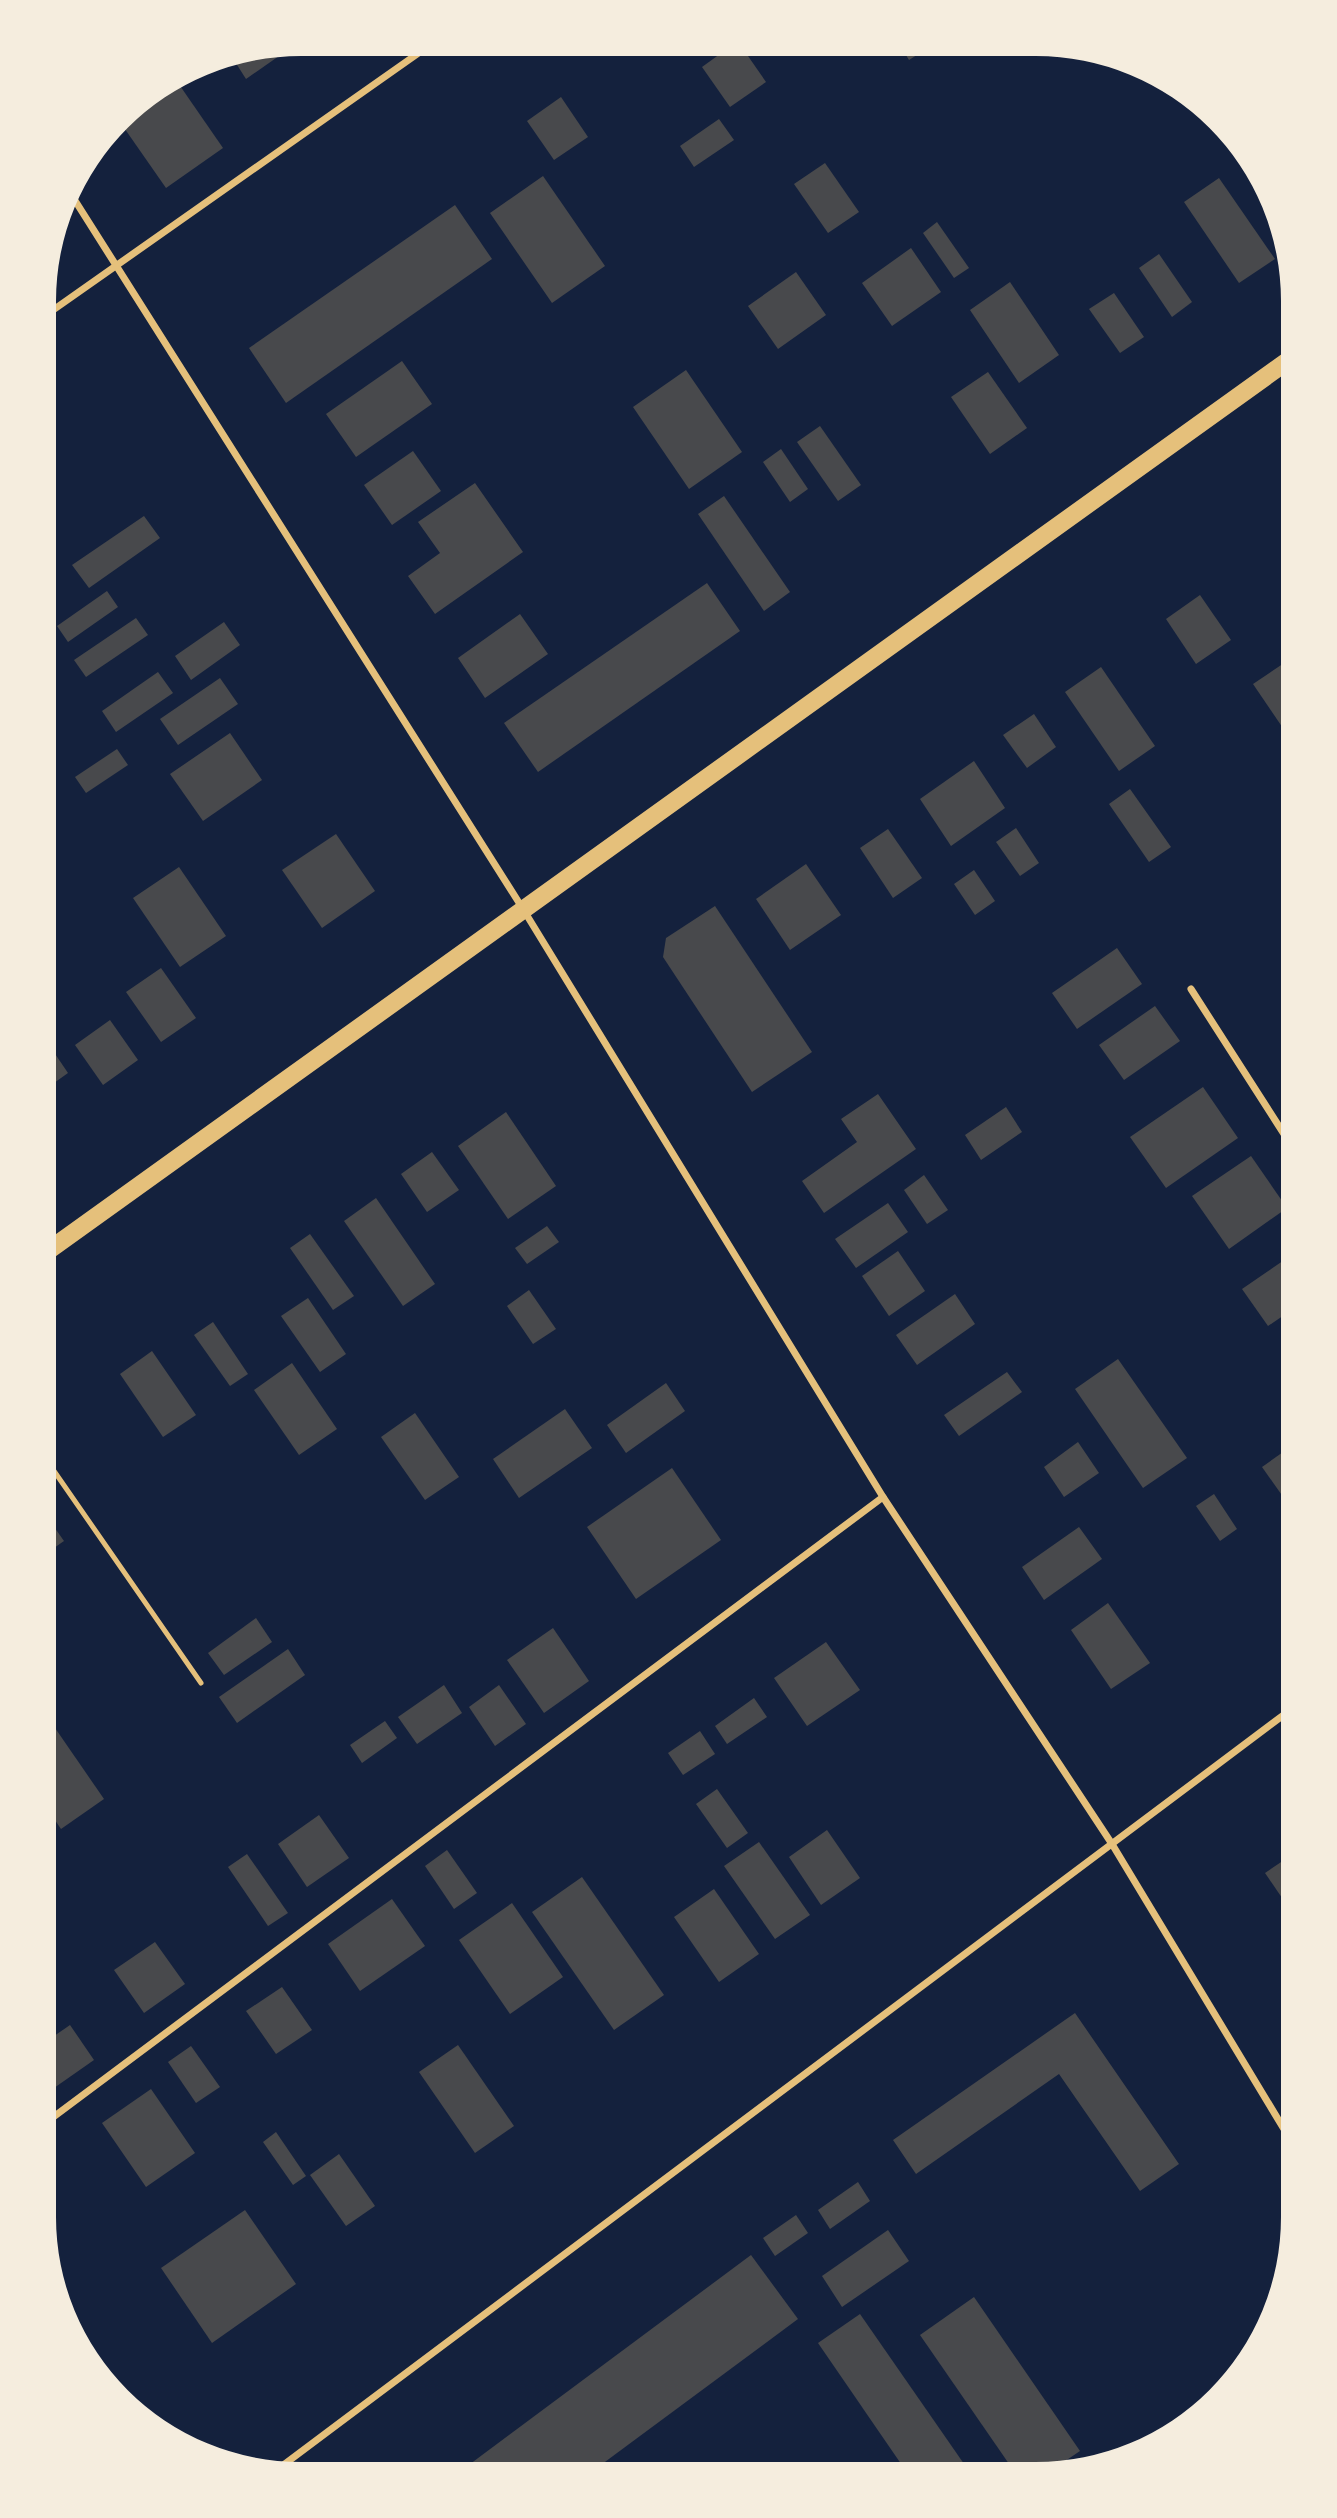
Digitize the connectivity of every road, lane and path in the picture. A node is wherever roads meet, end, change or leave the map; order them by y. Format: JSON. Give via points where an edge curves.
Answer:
{"nodes":[{"id":1,"x":414,"y":56,"type":"edge"},
{"id":2,"x":77,"y":203,"type":"edge"},
{"id":3,"x":115,"y":264,"type":"junction"},
{"id":4,"x":56,"y":308,"type":"edge"},
{"id":5,"x":1281,"y":365,"type":"edge"},
{"id":6,"x":523,"y":909,"type":"junction"},
{"id":7,"x":1191,"y":989,"type":"dead end"},
{"id":8,"x":1281,"y":1129,"type":"edge"},
{"id":9,"x":56,"y":1245,"type":"edge"},
{"id":10,"x":56,"y":1474,"type":"edge"},
{"id":11,"x":883,"y":1497,"type":"junction"},
{"id":12,"x":201,"y":1683,"type":"dead end"},
{"id":13,"x":1280,"y":1718,"type":"edge"},
{"id":14,"x":1112,"y":1844,"type":"junction"},
{"id":15,"x":56,"y":2115,"type":"edge"},
{"id":16,"x":1280,"y":2123,"type":"edge"},
{"id":17,"x":288,"y":2461,"type":"edge"}],
"edges":[{"from":1,"to":3,"type":"street"},
{"from":2,"to":3,"type":"street"},
{"from":3,"to":4,"type":"street"},
{"from":3,"to":6,"type":"street"},
{"from":5,"to":6,"type":"main road"},
{"from":6,"to":9,"type":"main road"},
{"from":6,"to":11,"type":"street"},
{"from":7,"to":8,"type":"street"},
{"from":10,"to":12,"type":"lane"},
{"from":11,"to":14,"type":"street"},
{"from":11,"to":15,"type":"street"},
{"from":13,"to":14,"type":"street"},
{"from":14,"to":16,"type":"street"},
{"from":14,"to":17,"type":"street"}]}
